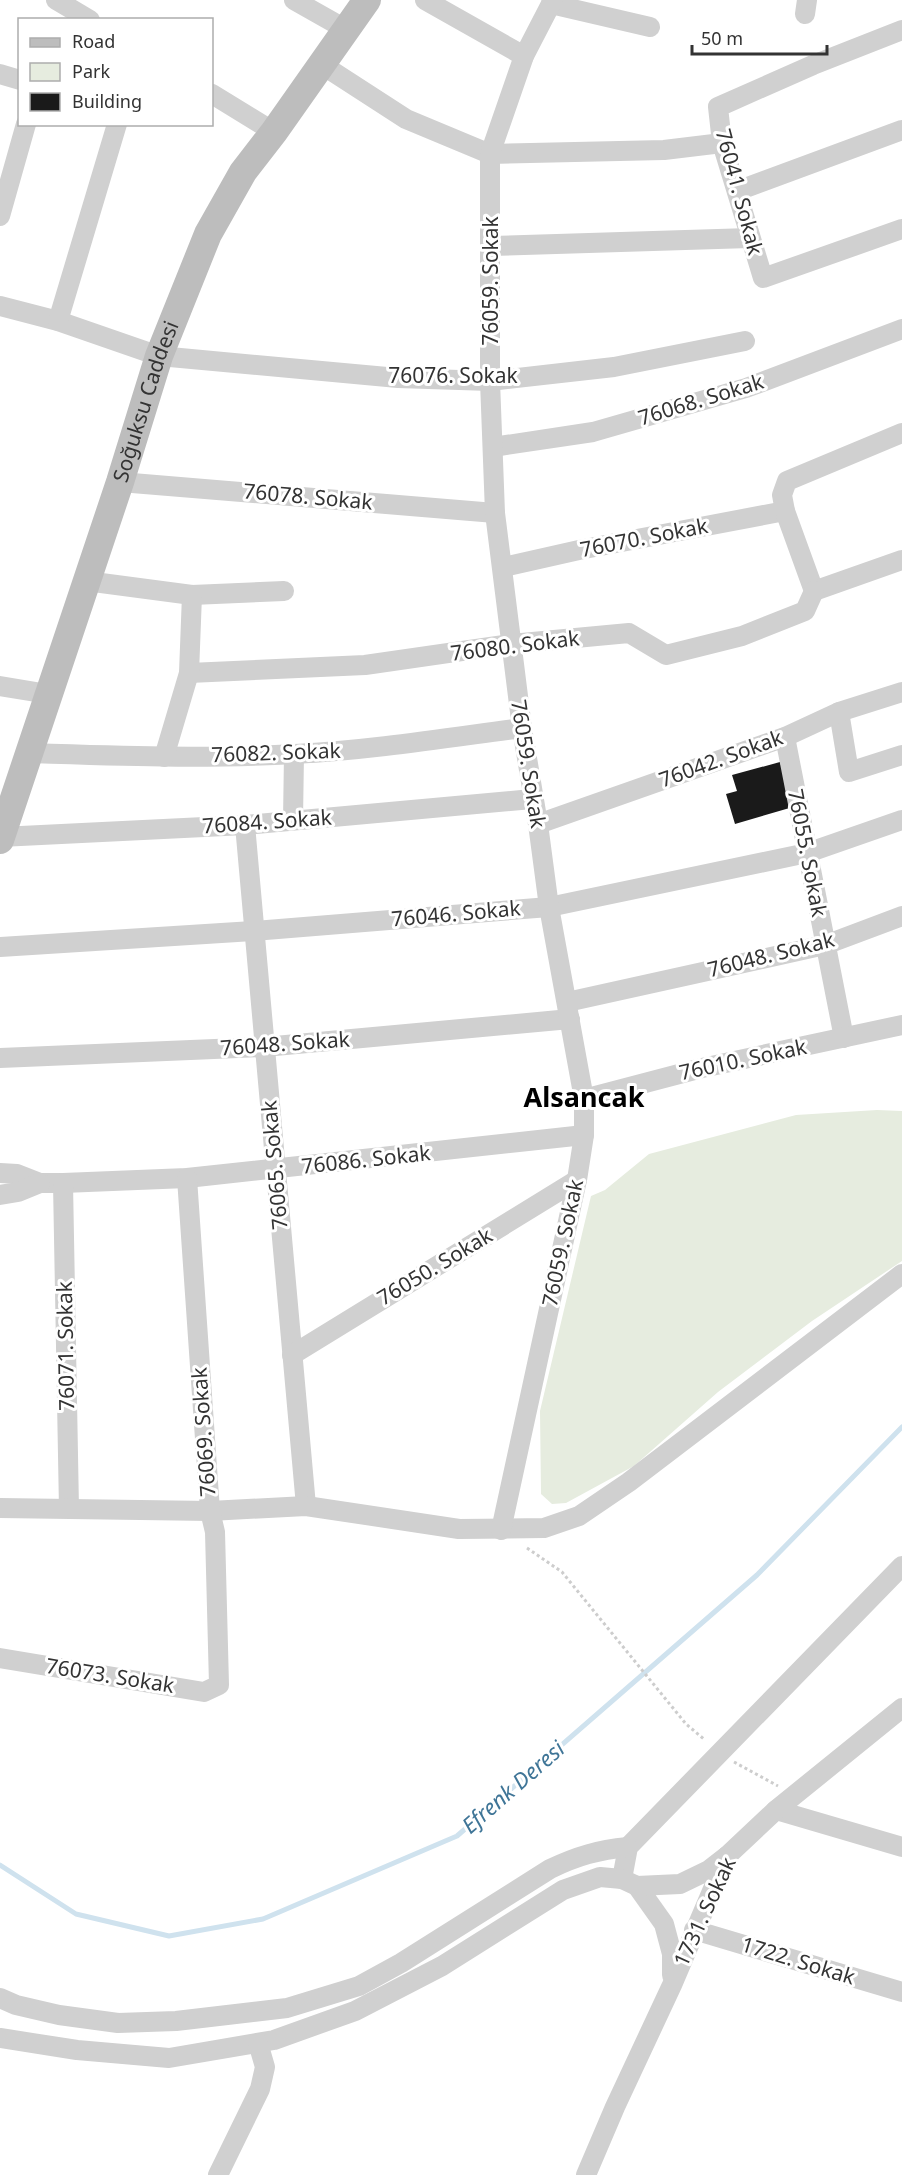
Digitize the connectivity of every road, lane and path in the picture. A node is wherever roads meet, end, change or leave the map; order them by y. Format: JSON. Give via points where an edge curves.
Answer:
{"nodes":[{"id":1,"x":56,"y":0,"type":"edge"},
{"id":2,"x":294,"y":0,"type":"edge"},
{"id":3,"x":368,"y":0,"type":"edge"},
{"id":4,"x":425,"y":0,"type":"edge"},
{"id":5,"x":552,"y":2,"type":"edge"},
{"id":6,"x":78,"y":12,"type":"edge"},
{"id":7,"x":650,"y":27,"type":"dead end"},
{"id":8,"x":347,"y":30,"type":"junction"},
{"id":9,"x":902,"y":30,"type":"edge"},
{"id":10,"x":524,"y":56,"type":"junction"},
{"id":11,"x":321,"y":64,"type":"junction"},
{"id":12,"x":0,"y":74,"type":"edge"},
{"id":13,"x":18,"y":79,"type":"edge"},
{"id":14,"x":213,"y":95,"type":"edge"},
{"id":15,"x":25,"y":126,"type":"edge"},
{"id":16,"x":116,"y":126,"type":"edge"},
{"id":17,"x":902,"y":130,"type":"edge"},
{"id":18,"x":273,"y":132,"type":"junction"},
{"id":19,"x":722,"y":143,"type":"junction"},
{"id":20,"x":490,"y":154,"type":"junction"},
{"id":21,"x":738,"y":191,"type":"junction"},
{"id":22,"x":0,"y":216,"type":"edge"},
{"id":23,"x":902,"y":229,"type":"edge"},
{"id":24,"x":750,"y":238,"type":"junction"},
{"id":25,"x":491,"y":246,"type":"junction"},
{"id":26,"x":0,"y":306,"type":"edge"},
{"id":27,"x":58,"y":321,"type":"junction"},
{"id":28,"x":902,"y":329,"type":"edge"},
{"id":29,"x":745,"y":341,"type":"dead end"},
{"id":30,"x":159,"y":356,"type":"junction"},
{"id":31,"x":490,"y":381,"type":"junction"},
{"id":32,"x":902,"y":433,"type":"edge"},
{"id":33,"x":493,"y":447,"type":"junction"},
{"id":34,"x":120,"y":482,"type":"junction"},
{"id":35,"x":785,"y":511,"type":"junction"},
{"id":36,"x":495,"y":513,"type":"junction"},
{"id":37,"x":902,"y":560,"type":"edge"},
{"id":38,"x":503,"y":567,"type":"junction"},
{"id":39,"x":86,"y":581,"type":"junction"},
{"id":40,"x":284,"y":591,"type":"dead end"},
{"id":41,"x":814,"y":591,"type":"junction"},
{"id":42,"x":192,"y":595,"type":"junction"},
{"id":43,"x":511,"y":644,"type":"junction"},
{"id":44,"x":189,"y":673,"type":"junction"},
{"id":45,"x":0,"y":686,"type":"edge"},
{"id":46,"x":902,"y":692,"type":"edge"},
{"id":47,"x":48,"y":694,"type":"junction"},
{"id":48,"x":839,"y":712,"type":"junction"},
{"id":49,"x":522,"y":728,"type":"junction"},
{"id":50,"x":785,"y":737,"type":"junction"},
{"id":51,"x":30,"y":753,"type":"junction"},
{"id":52,"x":294,"y":754,"type":"junction"},
{"id":53,"x":902,"y":755,"type":"edge"},
{"id":54,"x":164,"y":757,"type":"junction"},
{"id":55,"x":532,"y":799,"type":"junction"},
{"id":56,"x":293,"y":820,"type":"junction"},
{"id":57,"x":902,"y":820,"type":"edge"},
{"id":58,"x":538,"y":824,"type":"junction"},
{"id":59,"x":245,"y":825,"type":"junction"},
{"id":60,"x":0,"y":838,"type":"edge"},
{"id":61,"x":807,"y":853,"type":"junction"},
{"id":62,"x":549,"y":906,"type":"junction"},
{"id":63,"x":902,"y":916,"type":"edge"},
{"id":64,"x":253,"y":932,"type":"junction"},
{"id":65,"x":825,"y":945,"type":"junction"},
{"id":66,"x":0,"y":947,"type":"edge"},
{"id":67,"x":569,"y":1010,"type":"junction"},
{"id":68,"x":902,"y":1025,"type":"edge"},
{"id":69,"x":843,"y":1038,"type":"junction"},
{"id":70,"x":264,"y":1047,"type":"junction"},
{"id":71,"x":0,"y":1058,"type":"edge"},
{"id":72,"x":584,"y":1099,"type":"junction"},
{"id":73,"x":584,"y":1135,"type":"junction"},
{"id":74,"x":275,"y":1170,"type":"junction"},
{"id":75,"x":0,"y":1173,"type":"edge"},
{"id":76,"x":187,"y":1178,"type":"junction"},
{"id":77,"x":577,"y":1180,"type":"junction"},
{"id":78,"x":40,"y":1183,"type":"junction"},
{"id":79,"x":63,"y":1183,"type":"junction"},
{"id":80,"x":0,"y":1195,"type":"edge"},
{"id":81,"x":902,"y":1274,"type":"edge"},
{"id":82,"x":292,"y":1355,"type":"junction"},
{"id":83,"x":306,"y":1506,"type":"junction"},
{"id":84,"x":0,"y":1508,"type":"edge"},
{"id":85,"x":69,"y":1509,"type":"junction"},
{"id":86,"x":210,"y":1511,"type":"junction"},
{"id":87,"x":501,"y":1530,"type":"junction"},
{"id":88,"x":902,"y":1566,"type":"edge"},
{"id":89,"x":0,"y":1658,"type":"edge"},
{"id":90,"x":219,"y":1685,"type":"joint"},
{"id":91,"x":898,"y":1718,"type":"edge"},
{"id":92,"x":719,"y":1753,"type":"junction"},
{"id":93,"x":796,"y":1795,"type":"junction"},
{"id":94,"x":776,"y":1810,"type":"junction"},
{"id":95,"x":627,"y":1847,"type":"junction"},
{"id":96,"x":902,"y":1847,"type":"edge"},
{"id":97,"x":727,"y":1856,"type":"junction"},
{"id":98,"x":630,"y":1883,"type":"junction"},
{"id":99,"x":694,"y":1930,"type":"junction"},
{"id":100,"x":672,"y":1985,"type":"junction"},
{"id":101,"x":902,"y":1992,"type":"edge"},
{"id":102,"x":0,"y":1998,"type":"edge"},
{"id":103,"x":0,"y":2038,"type":"edge"},
{"id":104,"x":258,"y":2043,"type":"junction"},
{"id":105,"x":218,"y":2175,"type":"edge"},
{"id":106,"x":586,"y":2175,"type":"edge"}],
"edges":[{"from":1,"to":6,"type":"street"},
{"from":2,"to":8,"type":"street"},
{"from":3,"to":8,"type":"street","name":"Soğuksu Caddesi"},
{"from":4,"to":10,"type":"street"},
{"from":5,"to":7,"type":"street"},
{"from":5,"to":10,"type":"street","name":"76059. Sokak"},
{"from":8,"to":11,"type":"street","name":"Soğuksu Caddesi"},
{"from":9,"to":19,"type":"street","name":"76041. Sokak","via":[[718,107]]},
{"from":10,"to":20,"type":"street","name":"76059. Sokak"},
{"from":11,"to":18,"type":"street","name":"Soğuksu Caddesi"},
{"from":11,"to":20,"type":"street","via":[[406,119]]},
{"from":12,"to":13,"type":"street"},
{"from":14,"to":18,"type":"street"},
{"from":15,"to":22,"type":"street"},
{"from":16,"to":27,"type":"street"},
{"from":17,"to":21,"type":"street"},
{"from":18,"to":30,"type":"street","name":"Soğuksu Caddesi","via":[[243,172],[208,234]]},
{"from":19,"to":20,"type":"street","via":[[664,150]]},
{"from":19,"to":21,"type":"street","name":"76041. Sokak"},
{"from":20,"to":25,"type":"street","name":"76059. Sokak"},
{"from":21,"to":24,"type":"street","name":"76041. Sokak"},
{"from":23,"to":24,"type":"street","name":"76041. Sokak","via":[[764,278]]},
{"from":24,"to":25,"type":"street"},
{"from":25,"to":31,"type":"street","name":"76059. Sokak"},
{"from":26,"to":27,"type":"street","name":"76076. Sokak"},
{"from":27,"to":30,"type":"street","name":"76076. Sokak"},
{"from":28,"to":33,"type":"street","name":"76068. Sokak","via":[[746,388],[593,432]]},
{"from":29,"to":31,"type":"street","name":"76076. Sokak","via":[[614,367]]},
{"from":30,"to":31,"type":"street","name":"76076. Sokak","via":[[398,378]]},
{"from":30,"to":34,"type":"street","name":"Soğuksu Caddesi"},
{"from":31,"to":33,"type":"street","name":"76059. Sokak"},
{"from":32,"to":35,"type":"street","via":[[787,481],[782,495]]},
{"from":33,"to":36,"type":"street","name":"76059. Sokak"},
{"from":34,"to":36,"type":"street","name":"76078. Sokak"},
{"from":34,"to":39,"type":"street","name":"Soğuksu Caddesi"},
{"from":35,"to":38,"type":"street","name":"76070. Sokak"},
{"from":35,"to":41,"type":"street"},
{"from":36,"to":38,"type":"street","name":"76059. Sokak"},
{"from":37,"to":41,"type":"street"},
{"from":38,"to":43,"type":"street","name":"76059. Sokak"},
{"from":39,"to":42,"type":"street"},
{"from":39,"to":47,"type":"street","name":"Soğuksu Caddesi"},
{"from":40,"to":42,"type":"street"},
{"from":41,"to":43,"type":"street","name":"76080. Sokak","via":[[806,611],[742,636],[666,656],[628,633]]},
{"from":42,"to":44,"type":"street"},
{"from":43,"to":44,"type":"street","name":"76080. Sokak","via":[[365,665]]},
{"from":43,"to":49,"type":"street","name":"76059. Sokak"},
{"from":44,"to":54,"type":"street"},
{"from":45,"to":47,"type":"street"},
{"from":46,"to":48,"type":"street","name":"76042. Sokak"},
{"from":47,"to":51,"type":"street","name":"Soğuksu Caddesi"},
{"from":48,"to":50,"type":"street","name":"76042. Sokak"},
{"from":48,"to":53,"type":"street","via":[[849,772]]},
{"from":49,"to":52,"type":"street","name":"76082. Sokak","via":[[381,748]]},
{"from":49,"to":55,"type":"street","name":"76059. Sokak"},
{"from":50,"to":58,"type":"street","name":"76042. Sokak"},
{"from":50,"to":61,"type":"street","name":"76055. Sokak"},
{"from":51,"to":54,"type":"street","name":"76082. Sokak"},
{"from":51,"to":60,"type":"street","name":"Soğuksu Caddesi"},
{"from":52,"to":54,"type":"street","name":"76082. Sokak"},
{"from":52,"to":56,"type":"street"},
{"from":55,"to":56,"type":"street","name":"76084. Sokak"},
{"from":55,"to":58,"type":"street","name":"76059. Sokak"},
{"from":56,"to":59,"type":"street","name":"76084. Sokak"},
{"from":57,"to":61,"type":"street","name":"76046. Sokak"},
{"from":58,"to":62,"type":"street","name":"76059. Sokak"},
{"from":59,"to":60,"type":"street","name":"76084. Sokak"},
{"from":59,"to":64,"type":"street","name":"76065. Sokak"},
{"from":61,"to":62,"type":"street","name":"76046. Sokak"},
{"from":61,"to":65,"type":"street","name":"76055. Sokak"},
{"from":62,"to":64,"type":"street","name":"76046. Sokak"},
{"from":62,"to":67,"type":"street","name":"76059. Sokak"},
{"from":63,"to":65,"type":"street","name":"76048. Sokak"},
{"from":64,"to":66,"type":"street","name":"76046. Sokak"},
{"from":64,"to":70,"type":"street","name":"76065. Sokak"},
{"from":65,"to":67,"type":"street","name":"76048. Sokak"},
{"from":65,"to":69,"type":"street","name":"76055. Sokak"},
{"from":67,"to":70,"type":"street","name":"76048. Sokak"},
{"from":67,"to":72,"type":"street","name":"76059. Sokak"},
{"from":68,"to":69,"type":"street","name":"76010. Sokak"},
{"from":69,"to":72,"type":"street","name":"76010. Sokak","via":[[702,1068]]},
{"from":70,"to":71,"type":"street","name":"76048. Sokak"},
{"from":70,"to":74,"type":"street","name":"76065. Sokak"},
{"from":72,"to":73,"type":"street","name":"76059. Sokak"},
{"from":73,"to":74,"type":"street","name":"76086. Sokak"},
{"from":73,"to":77,"type":"street","name":"76059. Sokak"},
{"from":74,"to":76,"type":"street","name":"76086. Sokak"},
{"from":74,"to":82,"type":"street","name":"76065. Sokak"},
{"from":75,"to":78,"type":"street","name":"76086. Sokak","via":[[17,1174]]},
{"from":76,"to":79,"type":"street","name":"76086. Sokak"},
{"from":76,"to":86,"type":"street","name":"76069. Sokak"},
{"from":77,"to":82,"type":"street","name":"76050. Sokak"},
{"from":77,"to":87,"type":"street","name":"76059. Sokak"},
{"from":78,"to":79,"type":"street","name":"76086. Sokak"},
{"from":78,"to":80,"type":"street","name":"76086. Sokak"},
{"from":79,"to":85,"type":"street","name":"76071. Sokak"},
{"from":81,"to":87,"type":"street","via":[[579,1516],[543,1528]]},
{"from":82,"to":83,"type":"street","name":"76065. Sokak"},
{"from":83,"to":86,"type":"street"},
{"from":83,"to":87,"type":"street","via":[[459,1529]]},
{"from":84,"to":85,"type":"street"},
{"from":85,"to":86,"type":"street"},
{"from":86,"to":90,"type":"street","name":"76069. Sokak","via":[[215,1532]]},
{"from":87,"to":92,"type":"path","via":[[562,1572],[687,1725]]},
{"from":88,"to":92,"type":"street"},
{"from":89,"to":90,"type":"street","name":"76073. Sokak","via":[[204,1692]]},
{"from":91,"to":93,"type":"street","name":"1731. Sokak"},
{"from":92,"to":93,"type":"path"},
{"from":92,"to":95,"type":"street"},
{"from":93,"to":94,"type":"street","name":"1731. Sokak"},
{"from":94,"to":96,"type":"street"},
{"from":94,"to":97,"type":"street","name":"1731. Sokak"},
{"from":95,"to":98,"type":"street"},
{"from":95,"to":102,"type":"street","via":[[576,1856],[359,1986],[287,2008],[176,2021],[118,2023],[59,2015]]},
{"from":97,"to":98,"type":"street","via":[[680,1884]]},
{"from":97,"to":99,"type":"street","name":"1731. Sokak"},
{"from":98,"to":100,"type":"street","via":[[664,1924],[672,1954]]},
{"from":98,"to":104,"type":"street","via":[[600,1877],[563,1890],[442,1966],[355,2011]]},
{"from":99,"to":100,"type":"street","name":"1731. Sokak"},
{"from":99,"to":101,"type":"street","name":"1722. Sokak"},
{"from":100,"to":106,"type":"street","name":"1731. Sokak"},
{"from":103,"to":104,"type":"street","via":[[170,2058]]},
{"from":104,"to":105,"type":"street","via":[[265,2067],[260,2089]]}]}
